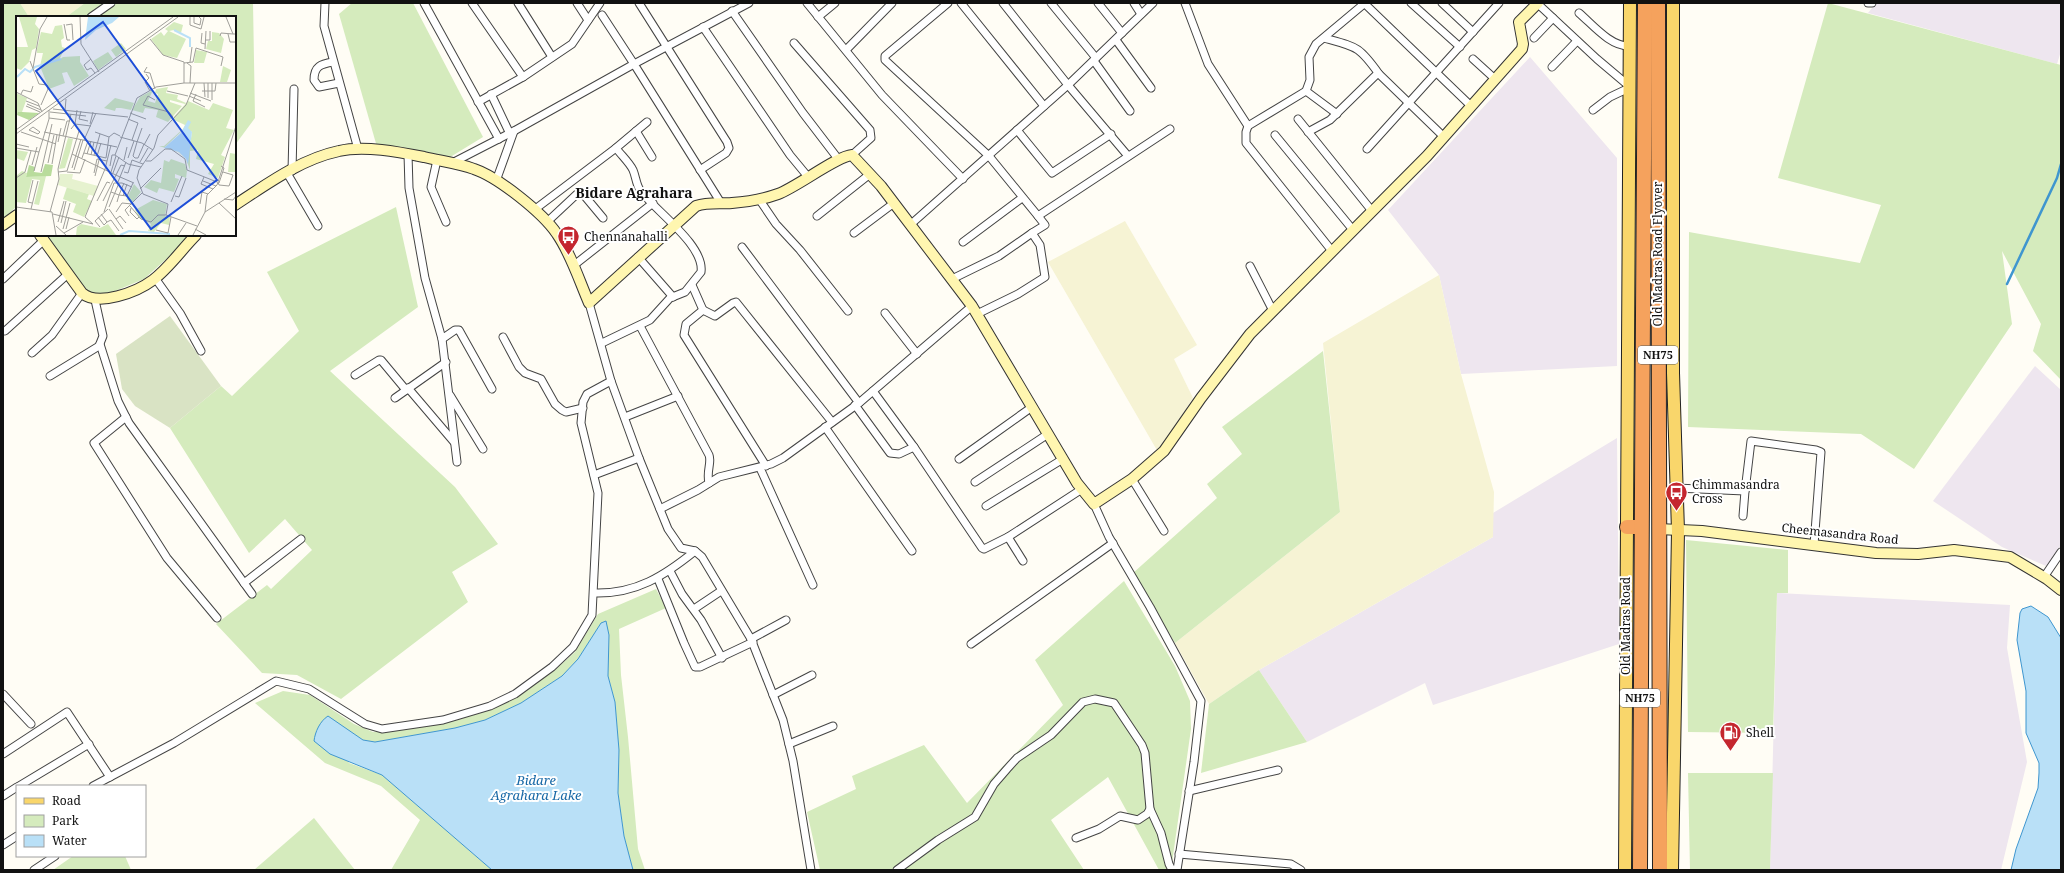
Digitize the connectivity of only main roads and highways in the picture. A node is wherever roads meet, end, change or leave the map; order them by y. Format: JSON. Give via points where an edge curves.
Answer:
{"nodes":[{"id":1,"x":1630,"y":3,"type":"edge"},
{"id":2,"x":1645,"y":3,"type":"edge"},
{"id":3,"x":1658,"y":3,"type":"edge"},
{"id":4,"x":1673,"y":3,"type":"edge"},
{"id":5,"x":1651,"y":181,"type":"junction"},
{"id":6,"x":1634,"y":527,"type":"junction"},
{"id":7,"x":1625,"y":870,"type":"edge"},
{"id":8,"x":1640,"y":870,"type":"edge"},
{"id":9,"x":1660,"y":870,"type":"edge"},
{"id":10,"x":1672,"y":870,"type":"edge"}],
"edges":[{"from":1,"to":6,"type":"main road"},
{"from":2,"to":5,"type":"highway","name":"Old Madras Road Flyover","number":"NH75"},
{"from":3,"to":5,"type":"highway","name":"Old Madras Road Flyover","number":"NH75"},
{"from":4,"to":10,"type":"main road","via":[[1673,357],[1678,531]]},
{"from":5,"to":6,"type":"highway","name":"Old Madras Road Flyover","number":"NH75"},
{"from":5,"to":9,"type":"highway","name":"Old Madras Road Flyover","number":"NH75","via":[[1658,529]]},
{"from":6,"to":7,"type":"main road","name":"Old Madras Road","via":[[1625,586]]},
{"from":6,"to":8,"type":"highway","name":"Old Madras Road","number":"NH75"}]}
